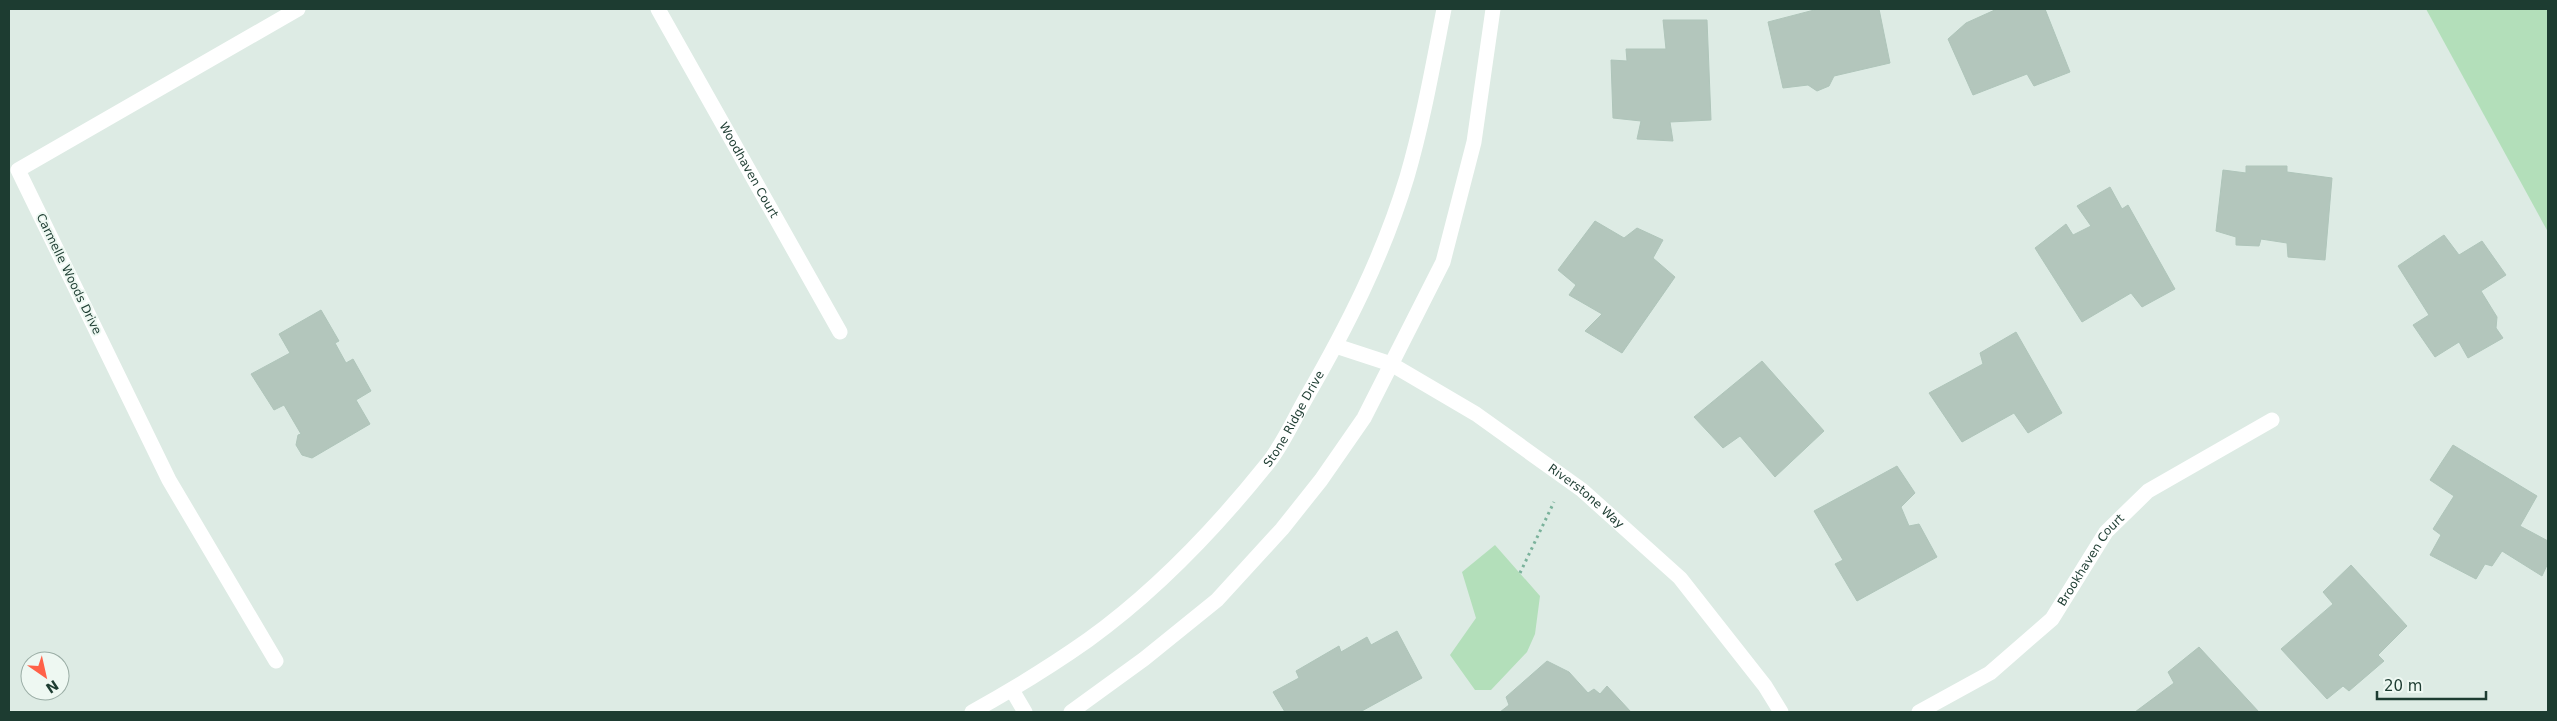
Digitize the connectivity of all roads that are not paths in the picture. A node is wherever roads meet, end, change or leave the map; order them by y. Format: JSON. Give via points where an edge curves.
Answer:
{"nodes":[{"id":1,"x":298,"y":9,"type":"edge"},
{"id":2,"x":658,"y":9,"type":"edge"},
{"id":3,"x":1444,"y":9,"type":"edge"},
{"id":4,"x":1493,"y":9,"type":"edge"},
{"id":5,"x":840,"y":332,"type":"dead end"},
{"id":6,"x":1336,"y":346,"type":"junction"},
{"id":7,"x":1391,"y":364,"type":"junction"},
{"id":8,"x":2272,"y":420,"type":"dead end"},
{"id":9,"x":276,"y":661,"type":"dead end"},
{"id":10,"x":1012,"y":690,"type":"junction"},
{"id":11,"x":972,"y":712,"type":"edge"},
{"id":12,"x":1025,"y":712,"type":"edge"},
{"id":13,"x":1072,"y":712,"type":"edge"},
{"id":14,"x":1782,"y":712,"type":"edge"},
{"id":15,"x":1919,"y":712,"type":"edge"}],
"edges":[{"from":1,"to":9,"type":"street","name":"Carmelle Woods Drive","via":[[18,170],[169,480]]},
{"from":2,"to":5,"type":"street","name":"Woodhaven Court"},
{"from":3,"to":6,"type":"street","name":"Stone Ridge Drive","via":[[1419,134],[1404,186],[1373,274]]},
{"from":4,"to":7,"type":"street","via":[[1474,142],[1443,262]]},
{"from":6,"to":7,"type":"street","name":"Riverstone Way"},
{"from":6,"to":10,"type":"street","name":"Stone Ridge Drive","via":[[1269,461],[1192,549],[1143,596],[1089,639]]},
{"from":7,"to":13,"type":"street","via":[[1364,418],[1321,480],[1282,529],[1217,600],[1137,665]]},
{"from":7,"to":14,"type":"street","name":"Riverstone Way","via":[[1476,414],[1582,490],[1680,578]]},
{"from":8,"to":15,"type":"street","name":"Brookhaven Court","via":[[2148,491],[2106,532],[2052,619],[1990,674]]},
{"from":10,"to":11,"type":"street","name":"Stone Ridge Drive"},
{"from":10,"to":12,"type":"street"}]}
